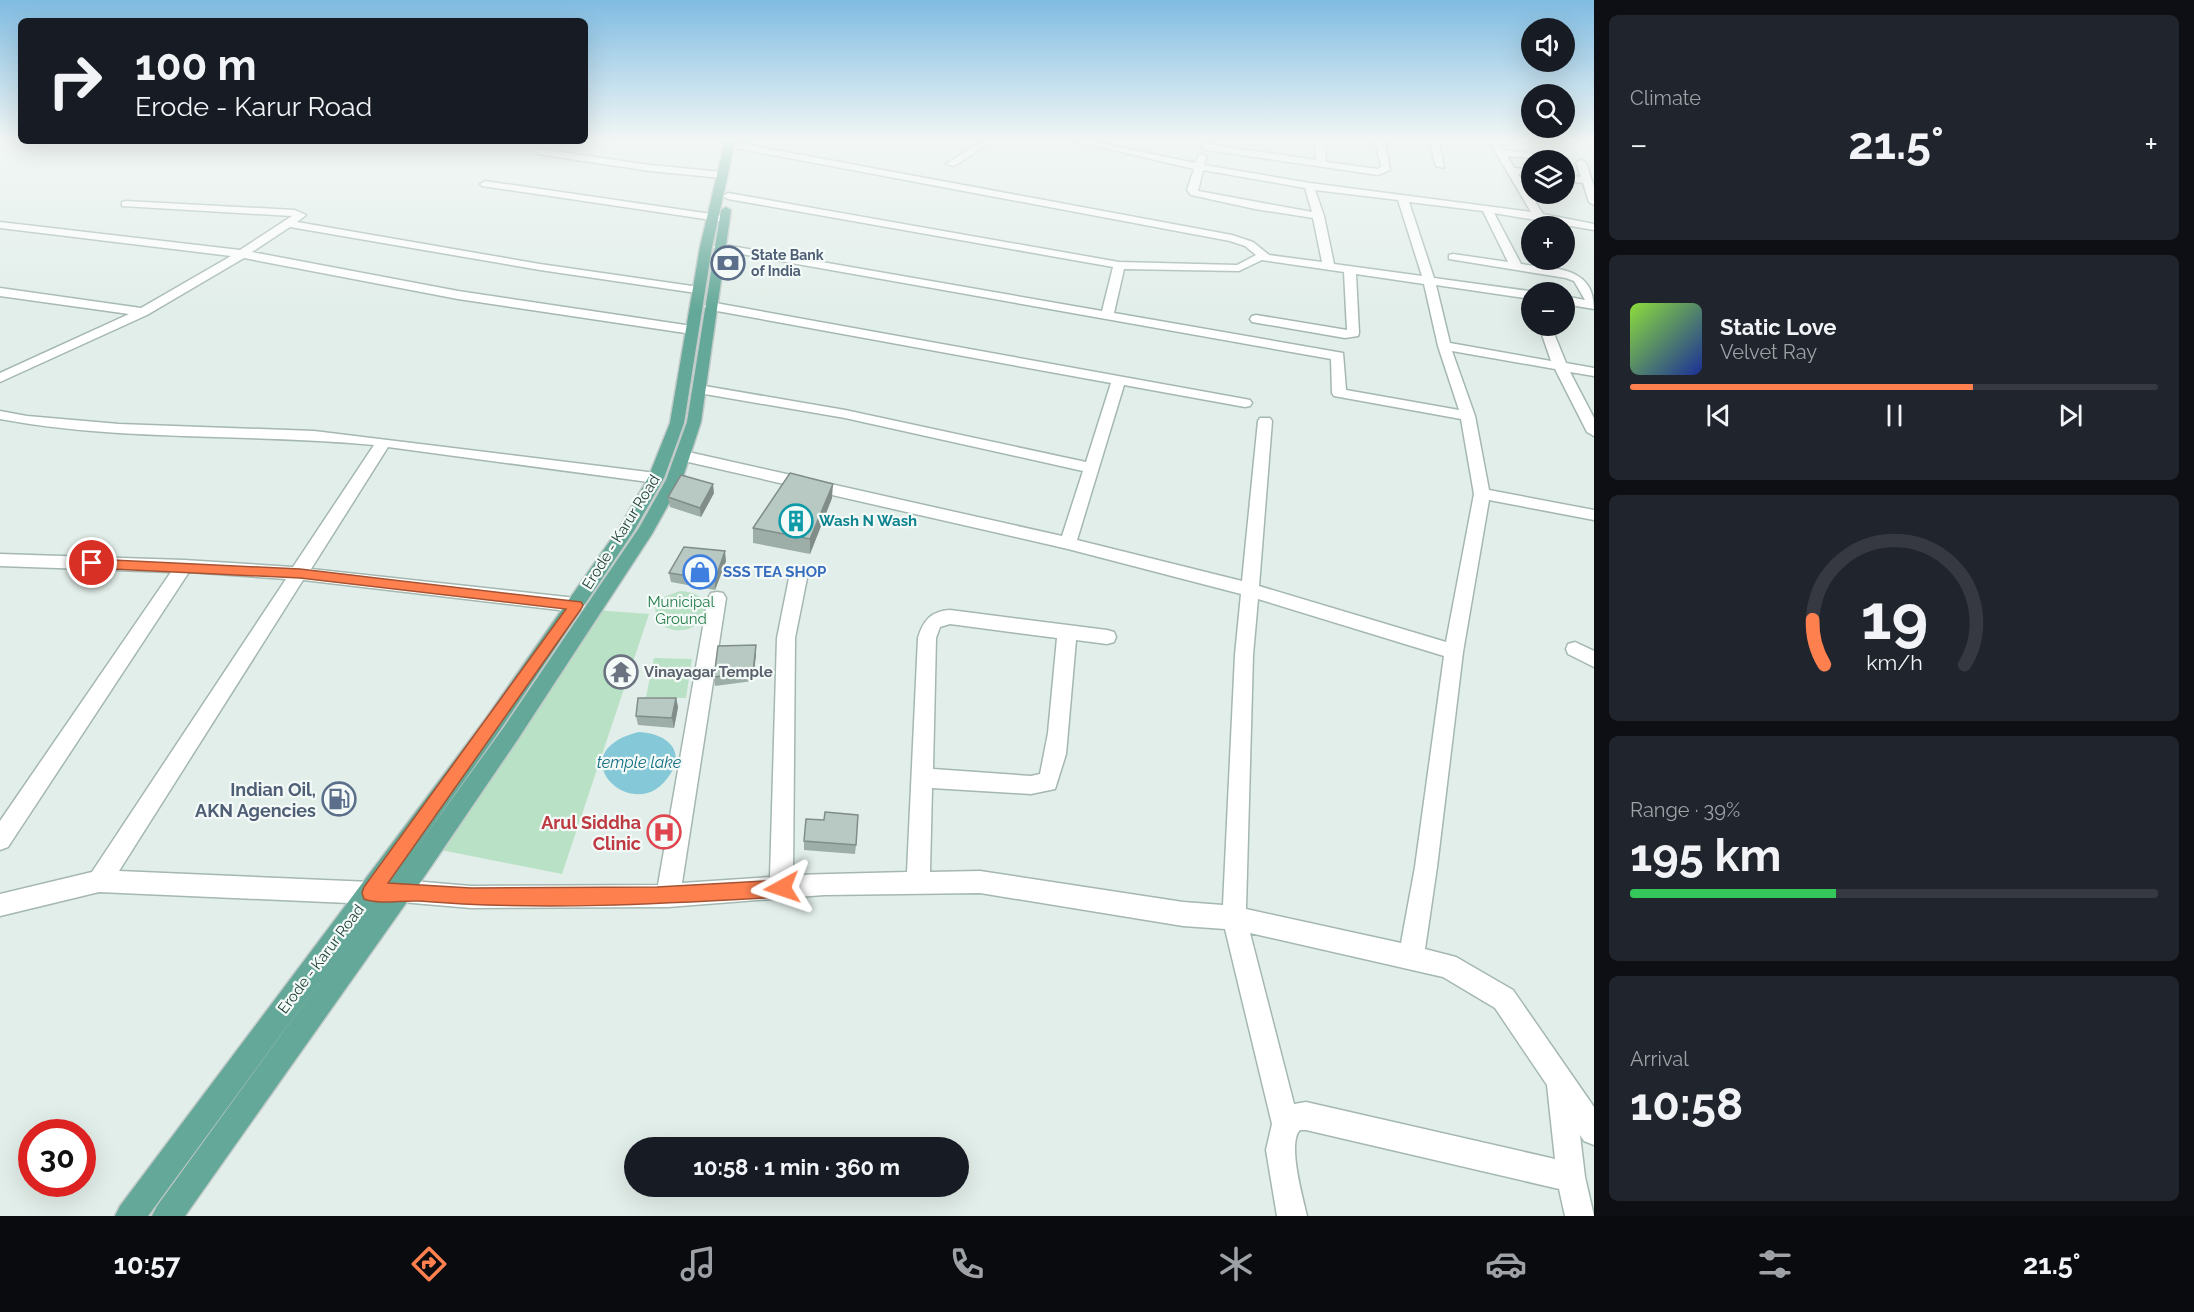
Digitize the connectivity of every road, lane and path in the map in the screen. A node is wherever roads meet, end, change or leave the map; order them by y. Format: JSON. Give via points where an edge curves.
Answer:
{"nodes":[{"id":1,"x":580,"y":198,"type":"edge"},
{"id":2,"x":720,"y":198,"type":"edge"},
{"id":3,"x":727,"y":198,"type":"edge"},
{"id":4,"x":738,"y":198,"type":"edge"},
{"id":5,"x":1022,"y":198,"type":"edge"},
{"id":6,"x":1217,"y":198,"type":"edge"},
{"id":7,"x":1313,"y":198,"type":"edge"},
{"id":8,"x":1394,"y":198,"type":"edge"},
{"id":9,"x":1527,"y":198,"type":"edge"},
{"id":10,"x":1403,"y":199,"type":"junction"},
{"id":11,"x":126,"y":204,"type":"dead end"},
{"id":12,"x":1487,"y":210,"type":"junction"},
{"id":13,"x":1319,"y":216,"type":"junction"},
{"id":14,"x":1532,"y":216,"type":"edge"},
{"id":15,"x":1538,"y":216,"type":"edge"},
{"id":16,"x":719,"y":218,"type":"junction"},
{"id":17,"x":290,"y":224,"type":"junction"},
{"id":18,"x":1575,"y":224,"type":"edge"},
{"id":19,"x":0,"y":225,"type":"edge"},
{"id":20,"x":1594,"y":227,"type":"edge"},
{"id":21,"x":719,"y":247,"type":"junction"},
{"id":22,"x":242,"y":254,"type":"junction"},
{"id":23,"x":1453,"y":256,"type":"dead end"},
{"id":24,"x":1263,"y":257,"type":"junction"},
{"id":25,"x":1119,"y":265,"type":"junction"},
{"id":26,"x":1516,"y":266,"type":"junction"},
{"id":27,"x":1329,"y":267,"type":"junction"},
{"id":28,"x":1350,"y":270,"type":"junction"},
{"id":29,"x":1429,"y":279,"type":"junction"},
{"id":30,"x":0,"y":292,"type":"edge"},
{"id":31,"x":1521,"y":293,"type":"edge"},
{"id":32,"x":704,"y":299,"type":"junction"},
{"id":33,"x":1575,"y":302,"type":"edge"},
{"id":34,"x":1594,"y":305,"type":"edge"},
{"id":35,"x":143,"y":312,"type":"junction"},
{"id":36,"x":1107,"y":315,"type":"junction"},
{"id":37,"x":1256,"y":320,"type":"dead end"},
{"id":38,"x":692,"y":330,"type":"junction"},
{"id":39,"x":1549,"y":336,"type":"edge"},
{"id":40,"x":1444,"y":346,"type":"junction"},
{"id":41,"x":1560,"y":366,"type":"junction"},
{"id":42,"x":1594,"y":372,"type":"edge"},
{"id":43,"x":0,"y":378,"type":"edge"},
{"id":44,"x":1119,"y":379,"type":"junction"},
{"id":45,"x":699,"y":389,"type":"junction"},
{"id":46,"x":1245,"y":403,"type":"dead end"},
{"id":47,"x":0,"y":415,"type":"edge"},
{"id":48,"x":1468,"y":416,"type":"junction"},
{"id":49,"x":1265,"y":421,"type":"dead end"},
{"id":50,"x":1594,"y":432,"type":"edge"},
{"id":51,"x":384,"y":442,"type":"junction"},
{"id":52,"x":684,"y":456,"type":"junction"},
{"id":53,"x":1091,"y":468,"type":"junction"},
{"id":54,"x":656,"y":478,"type":"junction"},
{"id":55,"x":1482,"y":494,"type":"junction"},
{"id":56,"x":1594,"y":515,"type":"edge"},
{"id":57,"x":1068,"y":543,"type":"junction"},
{"id":58,"x":0,"y":560,"type":"edge"},
{"id":59,"x":184,"y":566,"type":"junction"},
{"id":60,"x":799,"y":573,"type":"dead end"},
{"id":61,"x":300,"y":574,"type":"junction"},
{"id":62,"x":1251,"y":590,"type":"junction"},
{"id":63,"x":717,"y":598,"type":"dead end"},
{"id":64,"x":576,"y":605,"type":"junction"},
{"id":65,"x":1067,"y":632,"type":"junction"},
{"id":66,"x":1107,"y":638,"type":"dead end"},
{"id":67,"x":1575,"y":649,"type":"dead end"},
{"id":68,"x":1454,"y":652,"type":"junction"},
{"id":69,"x":1594,"y":660,"type":"edge"},
{"id":70,"x":923,"y":778,"type":"junction"},
{"id":71,"x":0,"y":840,"type":"edge"},
{"id":72,"x":99,"y":881,"type":"junction"},
{"id":73,"x":918,"y":883,"type":"junction"},
{"id":74,"x":782,"y":888,"type":"junction"},
{"id":75,"x":401,"y":891,"type":"junction"},
{"id":76,"x":371,"y":893,"type":"junction"},
{"id":77,"x":668,"y":896,"type":"junction"},
{"id":78,"x":0,"y":905,"type":"edge"},
{"id":79,"x":1234,"y":918,"type":"junction"},
{"id":80,"x":1411,"y":958,"type":"junction"},
{"id":81,"x":1560,"y":1080,"type":"junction"},
{"id":82,"x":1285,"y":1123,"type":"junction"},
{"id":83,"x":1594,"y":1131,"type":"edge"},
{"id":84,"x":1571,"y":1177,"type":"junction"},
{"id":85,"x":130,"y":1216,"type":"edge"},
{"id":86,"x":167,"y":1216,"type":"edge"},
{"id":87,"x":1292,"y":1216,"type":"edge"},
{"id":88,"x":1580,"y":1216,"type":"edge"}],
"edges":[{"from":1,"to":16,"type":"street"},
{"from":2,"to":16,"type":"main road","name":"Erode - Karur Road"},
{"from":3,"to":16,"type":"main road","name":"Erode - Karur Road"},
{"from":4,"to":25,"type":"street"},
{"from":5,"to":24,"type":"street","via":[[1232,238],[1249,244]]},
{"from":6,"to":13,"type":"street"},
{"from":7,"to":13,"type":"street"},
{"from":8,"to":10,"type":"street"},
{"from":9,"to":15,"type":"street"},
{"from":10,"to":12,"type":"street"},
{"from":10,"to":29,"type":"street"},
{"from":11,"to":17,"type":"street","via":[[300,213]]},
{"from":12,"to":14,"type":"street"},
{"from":12,"to":26,"type":"street"},
{"from":13,"to":27,"type":"street"},
{"from":16,"to":21,"type":"main road","name":"Erode - Karur Road"},
{"from":16,"to":32,"type":"main road","name":"Erode - Karur Road"},
{"from":17,"to":22,"type":"street"},
{"from":17,"to":32,"type":"street"},
{"from":18,"to":20,"type":"street"},
{"from":19,"to":22,"type":"street"},
{"from":21,"to":32,"type":"main road","name":"Erode - Karur Road"},
{"from":21,"to":36,"type":"street"},
{"from":22,"to":35,"type":"street"},
{"from":22,"to":38,"type":"street","via":[[458,295]]},
{"from":23,"to":26,"type":"street"},
{"from":24,"to":25,"type":"street","via":[[1239,268]]},
{"from":24,"to":27,"type":"street"},
{"from":25,"to":36,"type":"street"},
{"from":26,"to":34,"type":"street","via":[[1574,276]]},
{"from":27,"to":28,"type":"street"},
{"from":28,"to":29,"type":"street"},
{"from":28,"to":37,"type":"street","via":[[1353,333]]},
{"from":29,"to":31,"type":"street"},
{"from":29,"to":40,"type":"street"},
{"from":30,"to":35,"type":"street"},
{"from":32,"to":38,"type":"main road","name":"Erode - Karur Road"},
{"from":32,"to":44,"type":"street"},
{"from":32,"to":45,"type":"main road","name":"Erode - Karur Road"},
{"from":33,"to":34,"type":"street"},
{"from":35,"to":43,"type":"street"},
{"from":36,"to":48,"type":"street","via":[[1338,356],[1339,393]]},
{"from":38,"to":54,"type":"main road","name":"Erode - Karur Road","via":[[677,423]]},
{"from":39,"to":41,"type":"street"},
{"from":40,"to":41,"type":"street"},
{"from":40,"to":48,"type":"street"},
{"from":41,"to":42,"type":"street"},
{"from":41,"to":50,"type":"street"},
{"from":44,"to":46,"type":"street"},
{"from":44,"to":53,"type":"street"},
{"from":45,"to":52,"type":"main road","name":"Erode - Karur Road"},
{"from":45,"to":53,"type":"street","via":[[845,414]]},
{"from":47,"to":51,"type":"street","via":[[119,428],[314,435]]},
{"from":48,"to":55,"type":"street"},
{"from":49,"to":62,"type":"street"},
{"from":51,"to":54,"type":"street"},
{"from":51,"to":61,"type":"street"},
{"from":52,"to":57,"type":"street"},
{"from":52,"to":75,"type":"main road","name":"Erode - Karur Road","via":[[646,530]]},
{"from":53,"to":57,"type":"street"},
{"from":54,"to":64,"type":"main road","name":"Erode - Karur Road"},
{"from":55,"to":56,"type":"street"},
{"from":55,"to":68,"type":"street"},
{"from":57,"to":62,"type":"street"},
{"from":58,"to":59,"type":"street"},
{"from":59,"to":61,"type":"street"},
{"from":59,"to":71,"type":"street"},
{"from":60,"to":74,"type":"street","via":[[786,638]]},
{"from":61,"to":64,"type":"street"},
{"from":61,"to":72,"type":"street"},
{"from":62,"to":68,"type":"street"},
{"from":62,"to":79,"type":"street","via":[[1244,667]]},
{"from":63,"to":77,"type":"street"},
{"from":64,"to":76,"type":"main road","name":"Erode - Karur Road"},
{"from":65,"to":66,"type":"street"},
{"from":65,"to":70,"type":"street","via":[[1059,728],[1047,782],[1031,785]]},
{"from":65,"to":70,"type":"street","via":[[950,617],[933,622],[927,638]]},
{"from":67,"to":69,"type":"street"},
{"from":68,"to":80,"type":"street"},
{"from":70,"to":73,"type":"street"},
{"from":72,"to":76,"type":"street"},
{"from":72,"to":78,"type":"street"},
{"from":73,"to":74,"type":"street"},
{"from":73,"to":79,"type":"street","via":[[980,882],[1183,914]]},
{"from":74,"to":77,"type":"street"},
{"from":75,"to":76,"type":"street"},
{"from":75,"to":77,"type":"street","via":[[471,897]]},
{"from":75,"to":86,"type":"main road","name":"Erode - Karur Road"},
{"from":76,"to":85,"type":"main road","name":"Erode - Karur Road"},
{"from":79,"to":80,"type":"street"},
{"from":79,"to":82,"type":"street"},
{"from":80,"to":81,"type":"street","via":[[1447,966],[1504,999]]},
{"from":81,"to":83,"type":"street"},
{"from":81,"to":84,"type":"street"},
{"from":82,"to":84,"type":"street","via":[[1295,1116],[1306,1116]]},
{"from":82,"to":87,"type":"street","via":[[1280,1150]]},
{"from":84,"to":88,"type":"street"}]}
